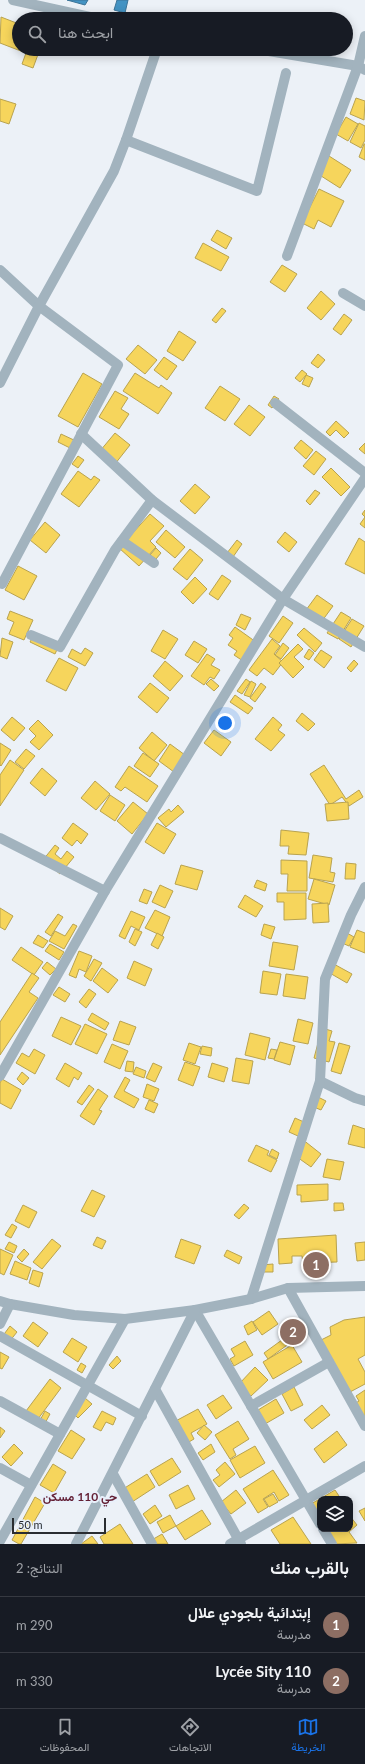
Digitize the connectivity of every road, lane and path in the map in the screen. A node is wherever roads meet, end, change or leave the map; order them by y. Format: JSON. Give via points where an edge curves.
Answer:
{"nodes":[{"id":1,"x":13,"y":0,"type":"edge"},
{"id":2,"x":67,"y":12,"type":"edge"},
{"id":3,"x":365,"y":36,"type":"edge"},
{"id":4,"x":155,"y":56,"type":"edge"},
{"id":5,"x":295,"y":56,"type":"edge"},
{"id":6,"x":361,"y":68,"type":"edge"},
{"id":7,"x":286,"y":73,"type":"dead end"},
{"id":8,"x":126,"y":140,"type":"junction"},
{"id":9,"x":287,"y":256,"type":"dead end"},
{"id":10,"x":0,"y":270,"type":"edge"},
{"id":11,"x":343,"y":293,"type":"dead end"},
{"id":12,"x":39,"y":306,"type":"junction"},
{"id":13,"x":365,"y":306,"type":"edge"},
{"id":14,"x":0,"y":383,"type":"edge"},
{"id":15,"x":275,"y":403,"type":"dead end"},
{"id":16,"x":81,"y":434,"type":"junction"},
{"id":17,"x":365,"y":472,"type":"edge"},
{"id":18,"x":365,"y":478,"type":"edge"},
{"id":19,"x":152,"y":500,"type":"junction"},
{"id":20,"x":122,"y":541,"type":"junction"},
{"id":21,"x":154,"y":563,"type":"dead end"},
{"id":22,"x":2,"y":584,"type":"dead end"},
{"id":23,"x":283,"y":599,"type":"junction"},
{"id":24,"x":31,"y":635,"type":"dead end"},
{"id":25,"x":365,"y":647,"type":"edge"},
{"id":26,"x":0,"y":838,"type":"edge"},
{"id":27,"x":365,"y":887,"type":"edge"},
{"id":28,"x":105,"y":891,"type":"junction"},
{"id":29,"x":0,"y":1076,"type":"edge"},
{"id":30,"x":320,"y":1081,"type":"junction"},
{"id":31,"x":365,"y":1101,"type":"edge"},
{"id":32,"x":365,"y":1286,"type":"edge"},
{"id":33,"x":288,"y":1288,"type":"junction"},
{"id":34,"x":251,"y":1299,"type":"junction"},
{"id":35,"x":0,"y":1301,"type":"edge"},
{"id":36,"x":10,"y":1304,"type":"junction"},
{"id":37,"x":195,"y":1310,"type":"junction"},
{"id":38,"x":125,"y":1319,"type":"junction"},
{"id":39,"x":0,"y":1324,"type":"edge"},
{"id":40,"x":0,"y":1336,"type":"edge"},
{"id":41,"x":329,"y":1362,"type":"junction"},
{"id":42,"x":87,"y":1385,"type":"junction"},
{"id":43,"x":155,"y":1389,"type":"junction"},
{"id":44,"x":0,"y":1401,"type":"edge"},
{"id":45,"x":252,"y":1406,"type":"junction"},
{"id":46,"x":142,"y":1416,"type":"junction"},
{"id":47,"x":365,"y":1426,"type":"edge"},
{"id":48,"x":60,"y":1434,"type":"junction"},
{"id":49,"x":365,"y":1466,"type":"edge"},
{"id":50,"x":0,"y":1468,"type":"edge"},
{"id":51,"x":113,"y":1474,"type":"junction"},
{"id":52,"x":31,"y":1485,"type":"junction"},
{"id":53,"x":306,"y":1500,"type":"junction"},
{"id":54,"x":317,"y":1519,"type":"edge"},
{"id":55,"x":325,"y":1532,"type":"edge"},
{"id":56,"x":0,"y":1541,"type":"edge"},
{"id":57,"x":237,"y":1542,"type":"edge"},
{"id":58,"x":76,"y":1544,"type":"edge"},
{"id":59,"x":152,"y":1544,"type":"edge"},
{"id":60,"x":332,"y":1544,"type":"edge"}],
"edges":[{"from":1,"to":2,"type":"street"},
{"from":3,"to":6,"type":"street"},
{"from":4,"to":8,"type":"street"},
{"from":5,"to":6,"type":"street"},
{"from":6,"to":9,"type":"street"},
{"from":7,"to":8,"type":"street","via":[[257,191]]},
{"from":8,"to":12,"type":"street","via":[[114,171]]},
{"from":10,"to":12,"type":"street"},
{"from":11,"to":13,"type":"street"},
{"from":12,"to":14,"type":"street"},
{"from":12,"to":16,"type":"street","via":[[118,365]]},
{"from":15,"to":17,"type":"street"},
{"from":16,"to":19,"type":"street"},
{"from":16,"to":22,"type":"street"},
{"from":18,"to":23,"type":"street"},
{"from":19,"to":20,"type":"street"},
{"from":19,"to":23,"type":"street"},
{"from":20,"to":21,"type":"street"},
{"from":20,"to":24,"type":"street","via":[[103,569],[60,647]]},
{"from":23,"to":25,"type":"street"},
{"from":23,"to":28,"type":"street"},
{"from":26,"to":28,"type":"street"},
{"from":27,"to":30,"type":"street","via":[[324,980]]},
{"from":28,"to":29,"type":"street"},
{"from":30,"to":31,"type":"street"},
{"from":30,"to":34,"type":"street"},
{"from":32,"to":33,"type":"street"},
{"from":33,"to":34,"type":"street"},
{"from":33,"to":41,"type":"street"},
{"from":34,"to":37,"type":"street"},
{"from":35,"to":36,"type":"street"},
{"from":36,"to":38,"type":"street","via":[[74,1315]]},
{"from":36,"to":39,"type":"street"},
{"from":37,"to":38,"type":"street"},
{"from":37,"to":43,"type":"street"},
{"from":37,"to":45,"type":"street"},
{"from":38,"to":42,"type":"street"},
{"from":40,"to":42,"type":"street"},
{"from":41,"to":45,"type":"street"},
{"from":41,"to":47,"type":"street"},
{"from":42,"to":46,"type":"street"},
{"from":42,"to":48,"type":"street"},
{"from":43,"to":46,"type":"street"},
{"from":43,"to":57,"type":"street"},
{"from":44,"to":48,"type":"street"},
{"from":45,"to":53,"type":"street"},
{"from":46,"to":51,"type":"street"},
{"from":48,"to":52,"type":"street"},
{"from":49,"to":53,"type":"street"},
{"from":50,"to":52,"type":"street"},
{"from":51,"to":58,"type":"street"},
{"from":51,"to":59,"type":"street"},
{"from":52,"to":56,"type":"street"},
{"from":53,"to":54,"type":"street"},
{"from":53,"to":57,"type":"street"},
{"from":55,"to":60,"type":"street"}]}
